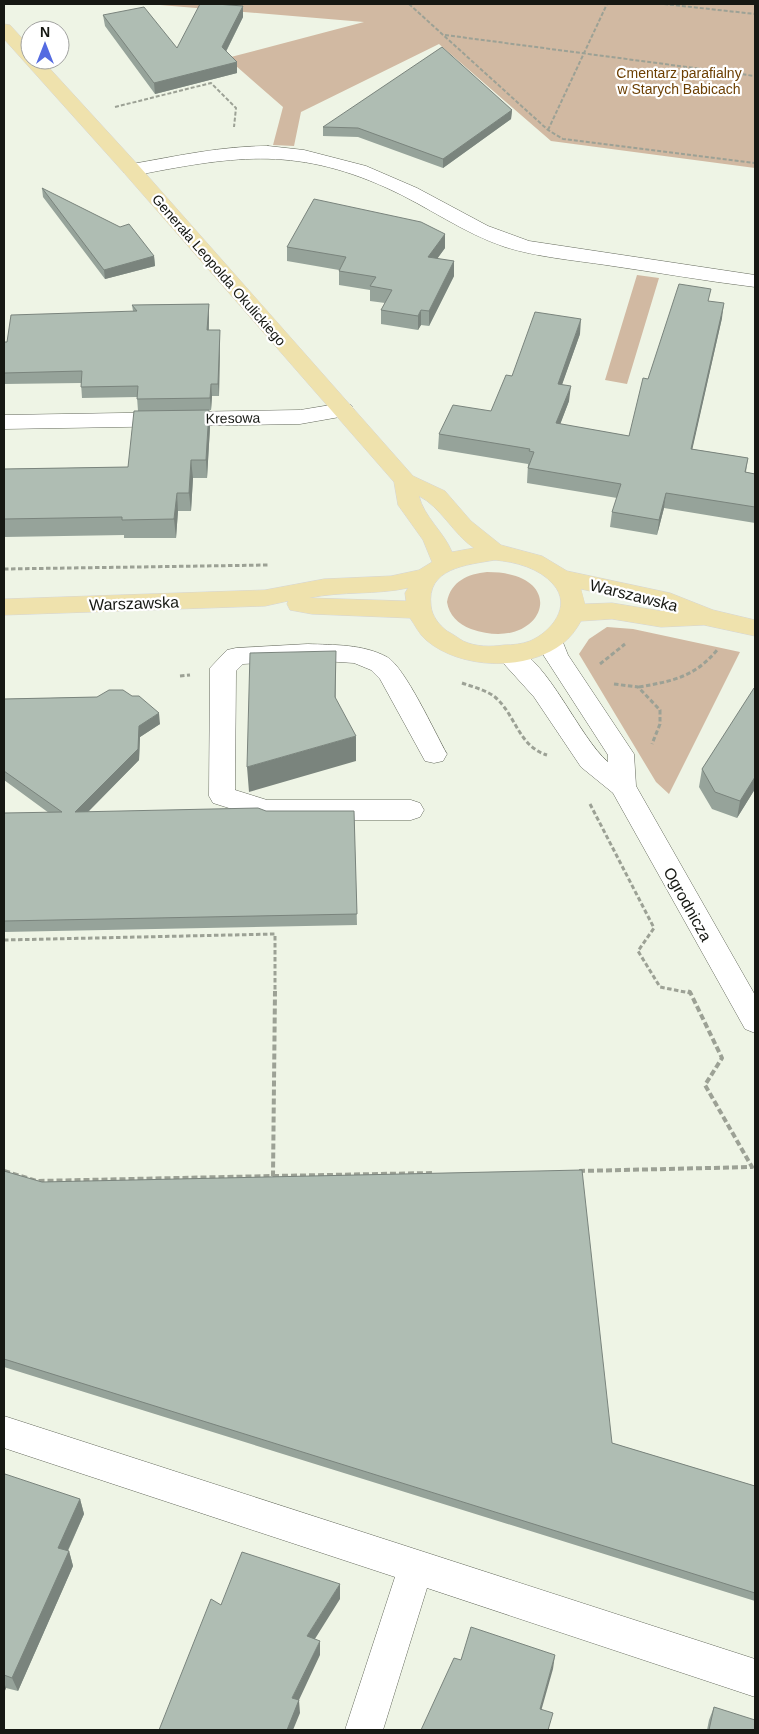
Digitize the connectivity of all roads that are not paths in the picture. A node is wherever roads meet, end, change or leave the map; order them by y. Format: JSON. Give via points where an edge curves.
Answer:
{"nodes":[{"id":1,"x":4,"y":29,"type":"edge"},
{"id":2,"x":20,"y":47,"type":"edge"},
{"id":3,"x":41,"y":70,"type":"edge"},
{"id":4,"x":132,"y":170,"type":"junction"},
{"id":5,"x":755,"y":281,"type":"edge"},
{"id":6,"x":342,"y":410,"type":"junction"},
{"id":7,"x":4,"y":422,"type":"edge"},
{"id":8,"x":405,"y":481,"type":"junction"},
{"id":9,"x":495,"y":552,"type":"junction"},
{"id":10,"x":435,"y":570,"type":"junction"},
{"id":11,"x":560,"y":577,"type":"junction"},
{"id":12,"x":265,"y":598,"type":"junction"},
{"id":13,"x":4,"y":607,"type":"edge"},
{"id":14,"x":417,"y":612,"type":"junction"},
{"id":15,"x":572,"y":613,"type":"junction"},
{"id":16,"x":706,"y":617,"type":"junction"},
{"id":17,"x":755,"y":628,"type":"edge"},
{"id":18,"x":550,"y":641,"type":"junction"},
{"id":19,"x":508,"y":655,"type":"junction"},
{"id":20,"x":434,"y":754,"type":"dead end"},
{"id":21,"x":623,"y":786,"type":"junction"},
{"id":22,"x":411,"y":810,"type":"dead end"},
{"id":23,"x":755,"y":1021,"type":"edge"},
{"id":24,"x":4,"y":1432,"type":"edge"},
{"id":25,"x":416,"y":1567,"type":"junction"},
{"id":26,"x":755,"y":1678,"type":"edge"},
{"id":27,"x":364,"y":1730,"type":"edge"}],
"edges":[{"from":1,"to":2,"type":"main road","name":"Generała Leopolda Okulickiego"},
{"from":3,"to":4,"type":"main road","name":"Generała Leopolda Okulickiego"},
{"from":4,"to":5,"type":"street","via":[[231,154],[276,153],[319,160],[364,172],[409,192],[488,235],[527,247]]},
{"from":4,"to":6,"type":"main road","name":"Generała Leopolda Okulickiego"},
{"from":6,"to":7,"type":"street","name":"Kresowa","via":[[300,417]]},
{"from":6,"to":8,"type":"main road","name":"Generała Leopolda Okulickiego"},
{"from":8,"to":9,"type":"main road","name":"Generała Leopolda Okulickiego","via":[[437,496],[463,526]]},
{"from":8,"to":10,"type":"main road","name":"Generała Leopolda Okulickiego","via":[[409,503],[441,549]]},
{"from":9,"to":10,"type":"main road","via":[[468,555]]},
{"from":9,"to":11,"type":"main road","via":[[532,560]]},
{"from":10,"to":12,"type":"main road","name":"Warszawska","via":[[391,584],[324,587]]},
{"from":10,"to":14,"type":"main road","via":[[417,593]]},
{"from":11,"to":15,"type":"main road","via":[[573,600]]},
{"from":11,"to":16,"type":"main road","name":"Warszawska","via":[[670,600]]},
{"from":12,"to":13,"type":"main road","name":"Warszawska"},
{"from":12,"to":14,"type":"main road","name":"Warszawska","via":[[312,606],[399,608]]},
{"from":14,"to":19,"type":"main road","via":[[434,635],[450,645],[488,655]]},
{"from":15,"to":16,"type":"main road","name":"Warszawska","via":[[612,611],[661,619]]},
{"from":15,"to":18,"type":"main road","via":[[561,633]]},
{"from":16,"to":17,"type":"main road","name":"Warszawska"},
{"from":18,"to":19,"type":"main road","via":[[538,648]]},
{"from":18,"to":21,"type":"street","name":"Ogrodnicza","via":[[556,656],[621,754]]},
{"from":19,"to":21,"type":"street","name":"Ogrodnicza","via":[[522,665],[540,686],[590,761]]},
{"from":20,"to":22,"type":"street","via":[[390,674],[367,658],[308,652],[236,656],[223,668],[222,796],[267,810]]},
{"from":21,"to":23,"type":"street","name":"Ogrodnicza"},
{"from":24,"to":25,"type":"street"},
{"from":25,"to":26,"type":"street"},
{"from":25,"to":27,"type":"street"}]}
